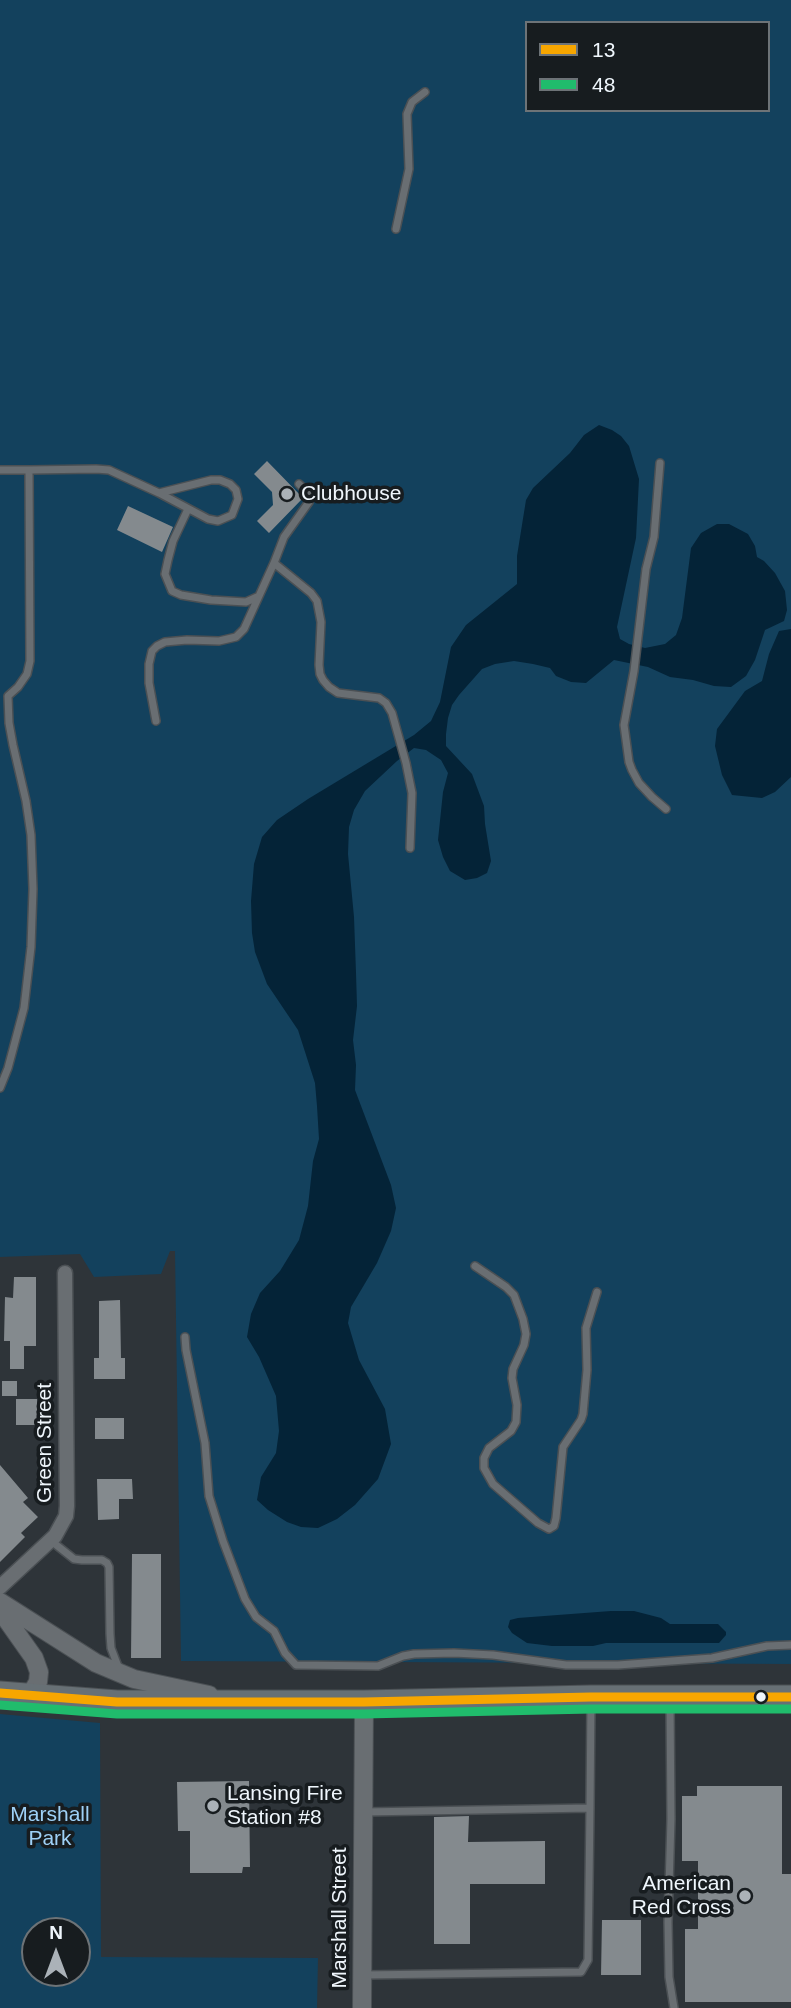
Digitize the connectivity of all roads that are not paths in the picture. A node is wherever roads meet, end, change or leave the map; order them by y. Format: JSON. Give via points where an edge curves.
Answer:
{"nodes":[{"id":1,"x":425,"y":92,"type":"dead end"},
{"id":2,"x":396,"y":229,"type":"dead end"},
{"id":3,"x":660,"y":463,"type":"dead end"},
{"id":4,"x":0,"y":470,"type":"edge"},
{"id":5,"x":29,"y":470,"type":"junction"},
{"id":6,"x":299,"y":484,"type":"dead end"},
{"id":7,"x":159,"y":493,"type":"junction"},
{"id":8,"x":188,"y":509,"type":"junction"},
{"id":9,"x":274,"y":563,"type":"junction"},
{"id":10,"x":258,"y":597,"type":"junction"},
{"id":11,"x":0,"y":690,"type":"edge"},
{"id":12,"x":8,"y":696,"type":"junction"},
{"id":13,"x":156,"y":721,"type":"dead end"},
{"id":14,"x":666,"y":809,"type":"dead end"},
{"id":15,"x":410,"y":848,"type":"dead end"},
{"id":16,"x":0,"y":1088,"type":"edge"},
{"id":17,"x":475,"y":1266,"type":"dead end"},
{"id":18,"x":65,"y":1273,"type":"dead end"},
{"id":19,"x":597,"y":1292,"type":"dead end"},
{"id":20,"x":185,"y":1337,"type":"dead end"},
{"id":21,"x":50,"y":1540,"type":"junction"},
{"id":22,"x":0,"y":1587,"type":"edge"},
{"id":23,"x":0,"y":1602,"type":"edge"},
{"id":24,"x":0,"y":1610,"type":"edge"},
{"id":25,"x":791,"y":1645,"type":"edge"},
{"id":26,"x":120,"y":1673,"type":"junction"},
{"id":27,"x":0,"y":1693,"type":"edge"},
{"id":28,"x":30,"y":1696,"type":"junction"},
{"id":29,"x":591,"y":1697,"type":"junction"},
{"id":30,"x":791,"y":1697,"type":"edge"},
{"id":31,"x":670,"y":1698,"type":"junction"},
{"id":32,"x":364,"y":1702,"type":"junction"},
{"id":33,"x":243,"y":1703,"type":"junction"},
{"id":34,"x":590,"y":1808,"type":"junction"},
{"id":35,"x":363,"y":1812,"type":"junction"},
{"id":36,"x":362,"y":1975,"type":"junction"},
{"id":37,"x":362,"y":2008,"type":"edge"},
{"id":38,"x":674,"y":2008,"type":"edge"}],
"edges":[{"from":1,"to":2,"type":"lane","via":[[412,102],[407,114],[409,169]]},
{"from":3,"to":14,"type":"lane","via":[[654,537],[624,720],[628,762],[639,783]]},
{"from":4,"to":5,"type":"lane"},
{"from":5,"to":7,"type":"lane","via":[[109,470]]},
{"from":5,"to":12,"type":"lane","via":[[30,662],[27,674]]},
{"from":6,"to":9,"type":"lane","via":[[309,502],[284,537]]},
{"from":7,"to":8,"type":"lane"},
{"from":7,"to":8,"type":"lane","via":[[211,480],[236,490],[236,508],[225,519],[208,519]]},
{"from":8,"to":10,"type":"lane","via":[[165,574],[172,591],[220,601],[246,602]]},
{"from":9,"to":10,"type":"lane"},
{"from":9,"to":15,"type":"lane","via":[[317,601],[323,680],[338,692],[383,701],[392,713],[412,793]]},
{"from":10,"to":13,"type":"lane","via":[[236,637],[165,642],[152,651],[149,683]]},
{"from":11,"to":12,"type":"lane"},
{"from":12,"to":16,"type":"lane","via":[[12,745],[31,835],[33,889],[24,1008]]},
{"from":17,"to":19,"type":"lane","via":[[514,1295],[526,1334],[513,1369],[516,1422],[487,1451],[484,1468],[493,1483],[549,1529],[554,1526],[564,1447],[583,1414],[586,1328]]},
{"from":18,"to":21,"type":"street","name":"Green Street","via":[[67,1506],[62,1526]]},
{"from":20,"to":25,"type":"lane","via":[[204,1438],[209,1496],[223,1541],[245,1599],[257,1617],[274,1630],[296,1665],[378,1666],[414,1654],[454,1653],[566,1665],[618,1665],[712,1658]]},
{"from":21,"to":22,"type":"street","name":"Green Street"},
{"from":21,"to":26,"type":"lane","via":[[74,1559],[107,1563],[111,1648]]},
{"from":23,"to":26,"type":"street","via":[[96,1663]]},
{"from":24,"to":28,"type":"street","via":[[39,1672]]},
{"from":26,"to":33,"type":"street"},
{"from":27,"to":28,"type":"main road"},
{"from":28,"to":33,"type":"main road"},
{"from":29,"to":31,"type":"main road"},
{"from":29,"to":32,"type":"main road"},
{"from":29,"to":34,"type":"lane"},
{"from":30,"to":31,"type":"main road"},
{"from":31,"to":38,"type":"lane","via":[[668,1922]]},
{"from":32,"to":33,"type":"main road"},
{"from":32,"to":35,"type":"street","name":"Marshall Street"},
{"from":34,"to":35,"type":"lane"},
{"from":34,"to":36,"type":"lane","via":[[587,1960],[581,1972]]},
{"from":35,"to":36,"type":"street","name":"Marshall Street"},
{"from":36,"to":37,"type":"street","name":"Marshall Street"}]}
